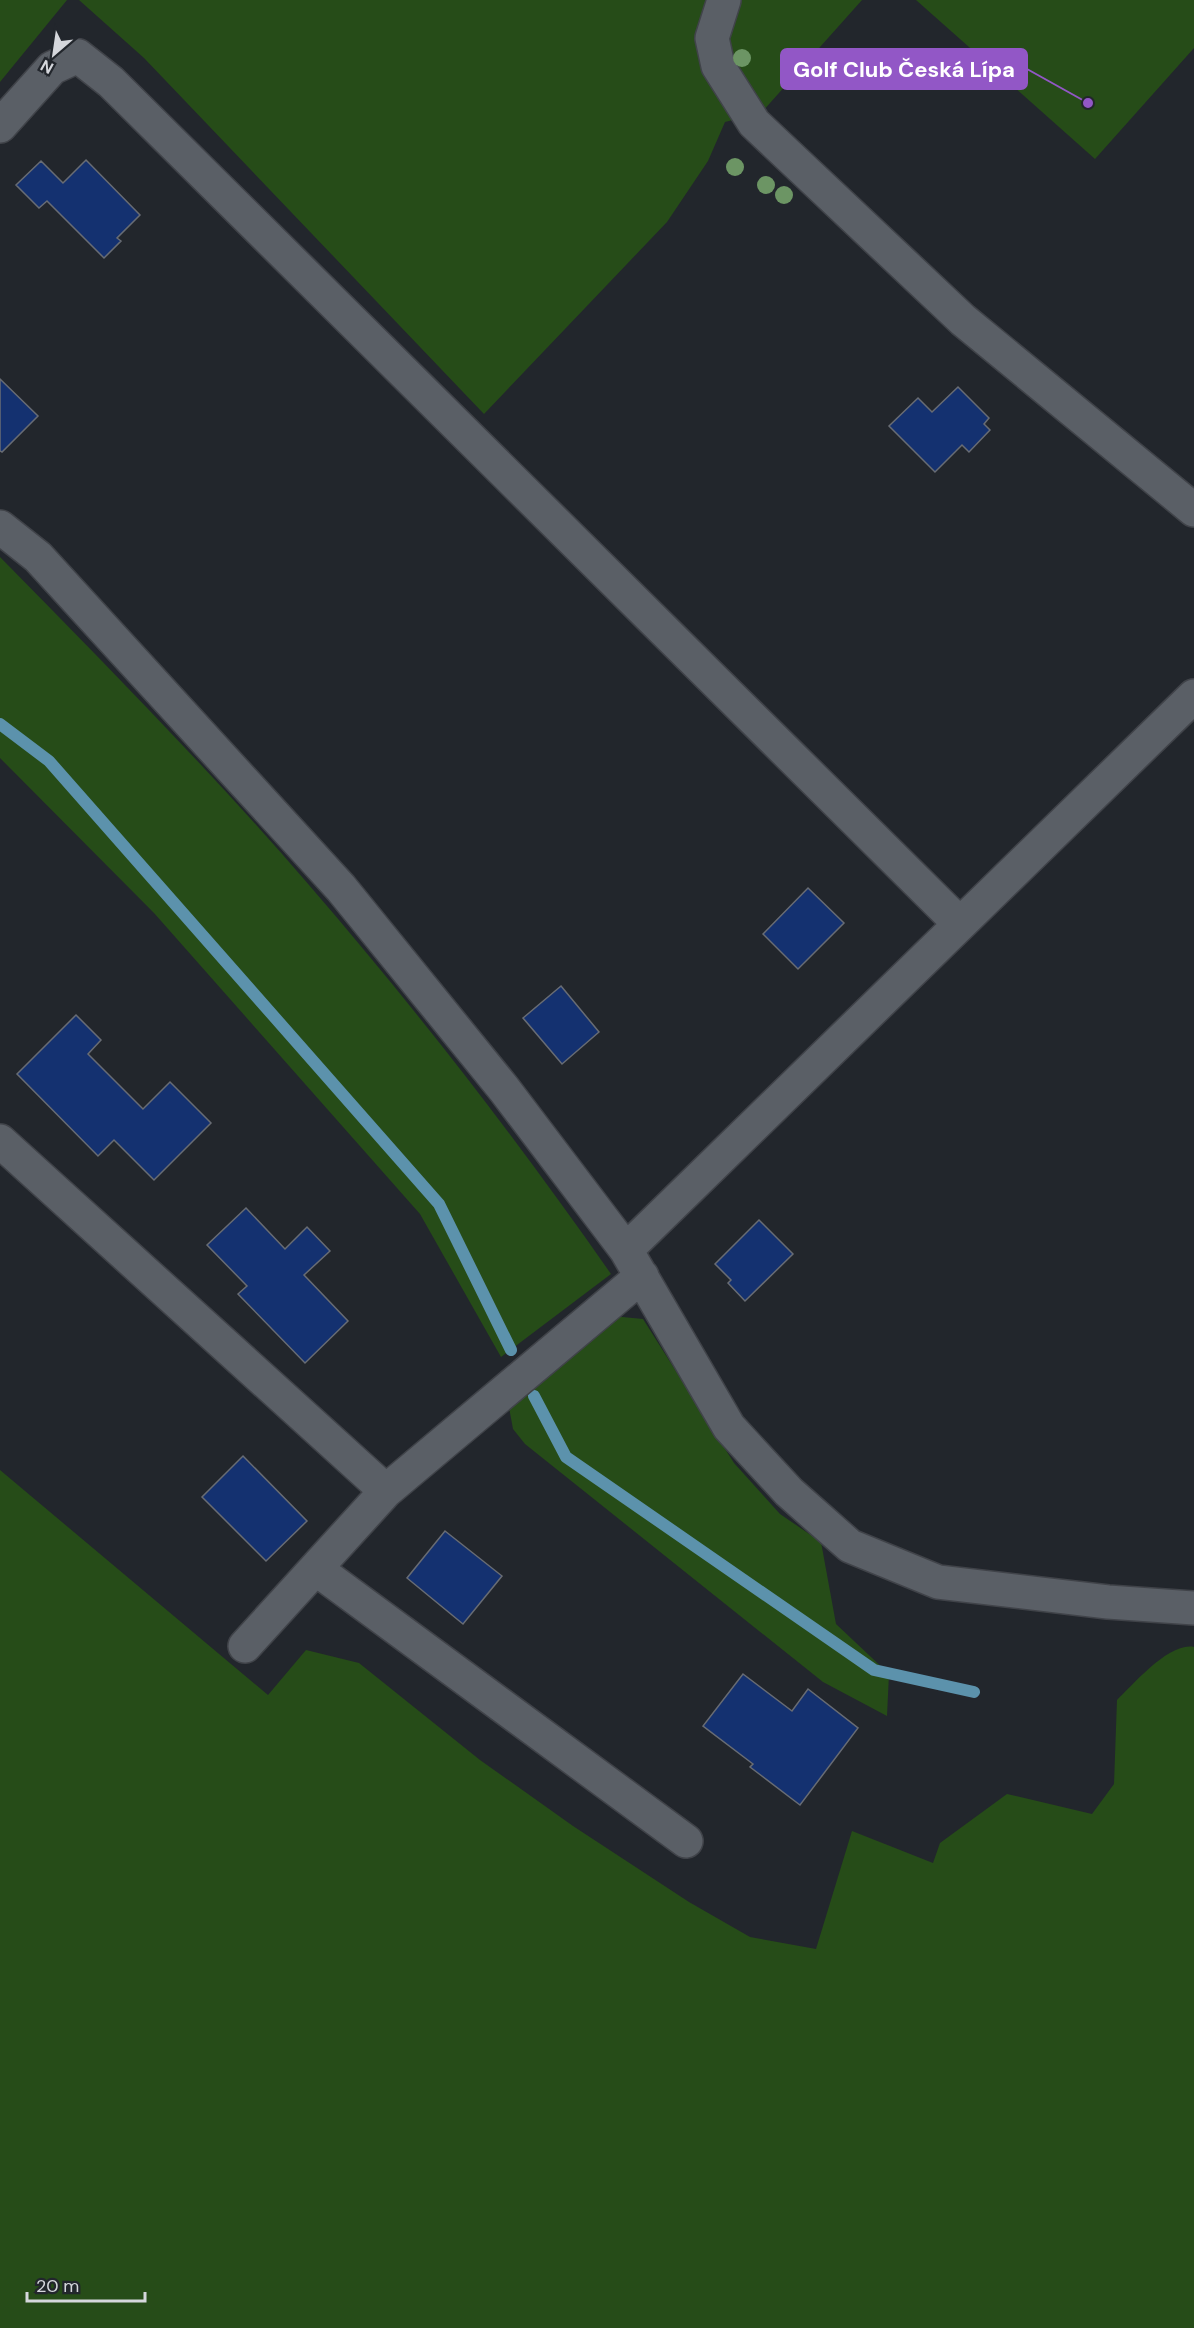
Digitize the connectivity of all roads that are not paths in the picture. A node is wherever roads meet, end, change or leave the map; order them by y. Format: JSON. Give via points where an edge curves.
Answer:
{"nodes":[{"id":1,"x":724,"y":0,"type":"edge"},
{"id":2,"x":0,"y":126,"type":"edge"},
{"id":3,"x":1194,"y":510,"type":"edge"},
{"id":4,"x":0,"y":527,"type":"edge"},
{"id":5,"x":1194,"y":696,"type":"edge"},
{"id":6,"x":960,"y":924,"type":"junction"},
{"id":7,"x":0,"y":1140,"type":"edge"},
{"id":8,"x":634,"y":1263,"type":"junction"},
{"id":9,"x":386,"y":1491,"type":"junction"},
{"id":10,"x":316,"y":1569,"type":"junction"},
{"id":11,"x":1194,"y":1608,"type":"edge"},
{"id":12,"x":245,"y":1646,"type":"dead end"},
{"id":13,"x":686,"y":1841,"type":"dead end"}],
"edges":[{"from":1,"to":3,"type":"street","via":[[712,38],[718,66],[754,123],[963,320]]},
{"from":2,"to":6,"type":"street","via":[[52,68],[78,56],[111,82]]},
{"from":4,"to":8,"type":"street","via":[[38,556],[341,888],[504,1089]]},
{"from":5,"to":6,"type":"street"},
{"from":6,"to":8,"type":"street"},
{"from":7,"to":9,"type":"street"},
{"from":8,"to":9,"type":"street"},
{"from":8,"to":11,"type":"street","via":[[729,1427],[789,1492],[850,1546],[938,1582]]},
{"from":9,"to":10,"type":"street"},
{"from":10,"to":12,"type":"street"},
{"from":10,"to":13,"type":"street"}]}
